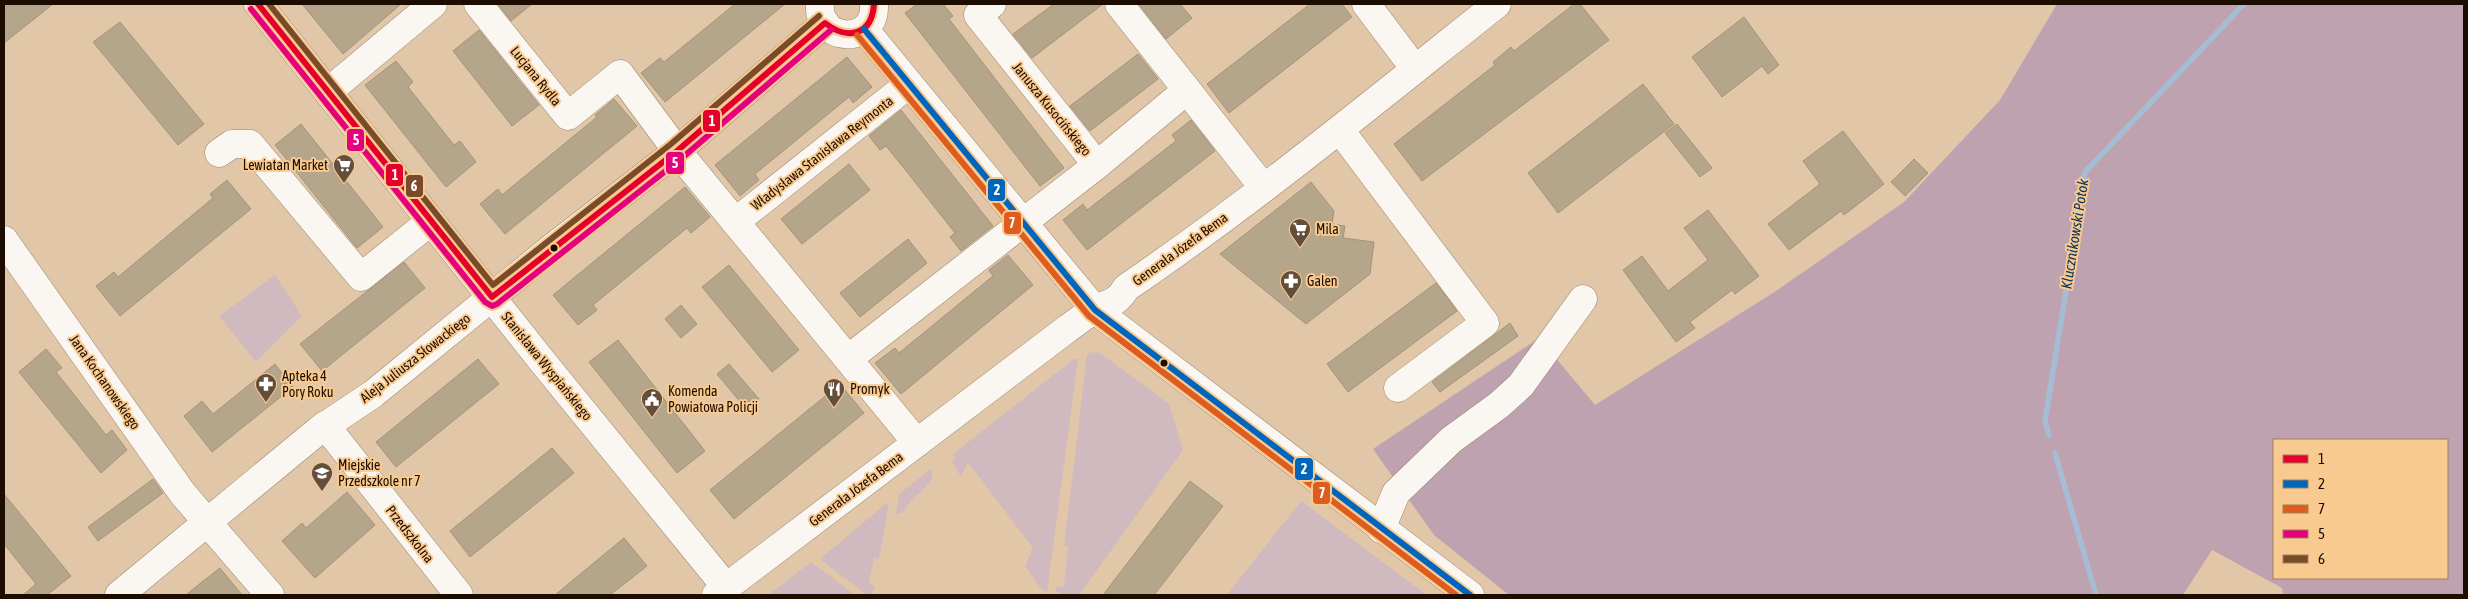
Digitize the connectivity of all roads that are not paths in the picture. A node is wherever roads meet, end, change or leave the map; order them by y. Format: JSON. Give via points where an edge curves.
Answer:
{"nodes":[{"id":1,"x":258,"y":4,"type":"edge"},
{"id":2,"x":433,"y":4,"type":"edge"},
{"id":3,"x":478,"y":4,"type":"edge"},
{"id":4,"x":874,"y":4,"type":"edge"},
{"id":5,"x":992,"y":4,"type":"edge"},
{"id":6,"x":1119,"y":4,"type":"edge"},
{"id":7,"x":1366,"y":4,"type":"edge"},
{"id":8,"x":1498,"y":4,"type":"edge"},
{"id":9,"x":823,"y":14,"type":"edge"},
{"id":10,"x":864,"y":29,"type":"junction"},
{"id":11,"x":1415,"y":70,"type":"junction"},
{"id":12,"x":909,"y":84,"type":"junction"},
{"id":13,"x":1187,"y":90,"type":"junction"},
{"id":14,"x":329,"y":91,"type":"junction"},
{"id":15,"x":1340,"y":130,"type":"junction"},
{"id":16,"x":677,"y":151,"type":"junction"},
{"id":17,"x":219,"y":153,"type":"dead end"},
{"id":18,"x":1097,"y":166,"type":"junction"},
{"id":19,"x":1263,"y":188,"type":"junction"},
{"id":20,"x":431,"y":221,"type":"junction"},
{"id":21,"x":735,"y":222,"type":"junction"},
{"id":22,"x":1022,"y":224,"type":"junction"},
{"id":23,"x":4,"y":240,"type":"edge"},
{"id":24,"x":492,"y":297,"type":"junction"},
{"id":25,"x":1583,"y":299,"type":"dead end"},
{"id":26,"x":1094,"y":310,"type":"junction"},
{"id":27,"x":848,"y":359,"type":"junction"},
{"id":28,"x":1398,"y":388,"type":"dead end"},
{"id":29,"x":325,"y":425,"type":"junction"},
{"id":30,"x":917,"y":443,"type":"junction"},
{"id":31,"x":207,"y":523,"type":"junction"},
{"id":32,"x":1381,"y":529,"type":"junction"},
{"id":33,"x":721,"y":591,"type":"edge"},
{"id":34,"x":119,"y":595,"type":"edge"},
{"id":35,"x":270,"y":595,"type":"edge"},
{"id":36,"x":460,"y":595,"type":"edge"},
{"id":37,"x":1470,"y":595,"type":"edge"}],
"edges":[{"from":1,"to":14,"type":"street","name":"Stanisława Wyspiańskiego"},
{"from":2,"to":14,"type":"street"},
{"from":3,"to":16,"type":"street","name":"Lucjana Rydla","via":[[568,116],[620,74]]},
{"from":4,"to":10,"type":"street","via":[[874,14]]},
{"from":5,"to":18,"type":"street","name":"Janusza Kusocińskiego","via":[[978,15]]},
{"from":6,"to":13,"type":"street"},
{"from":7,"to":11,"type":"street"},
{"from":8,"to":11,"type":"street","name":"Generała Józefa Bema"},
{"from":9,"to":10,"type":"street","via":[[831,30],[847,35]]},
{"from":9,"to":16,"type":"street","name":"Aleja Juliusza Słowackiego"},
{"from":10,"to":12,"type":"street"},
{"from":11,"to":15,"type":"street","name":"Generała Józefa Bema"},
{"from":12,"to":21,"type":"street","name":"Władysława Stanisława Reymonta"},
{"from":12,"to":22,"type":"street"},
{"from":13,"to":18,"type":"street"},
{"from":13,"to":19,"type":"street"},
{"from":14,"to":20,"type":"street","name":"Stanisława Wyspiańskiego"},
{"from":15,"to":19,"type":"street","name":"Generała Józefa Bema"},
{"from":15,"to":28,"type":"street","via":[[1485,323]]},
{"from":16,"to":21,"type":"street"},
{"from":16,"to":24,"type":"street","name":"Aleja Juliusza Słowackiego"},
{"from":17,"to":20,"type":"street","via":[[232,144],[250,144],[361,276]]},
{"from":18,"to":22,"type":"street","name":"Janusza Kusocińskiego"},
{"from":19,"to":26,"type":"street","name":"Generała Józefa Bema","via":[[1126,288],[1107,306]]},
{"from":20,"to":24,"type":"street","name":"Stanisława Wyspiańskiego"},
{"from":21,"to":27,"type":"street"},
{"from":22,"to":26,"type":"street"},
{"from":22,"to":27,"type":"street"},
{"from":23,"to":31,"type":"street","name":"Jana Kochanowskiego","via":[[183,494]]},
{"from":24,"to":29,"type":"street","name":"Aleja Juliusza Słowackiego","via":[[372,394]]},
{"from":24,"to":33,"type":"street","name":"Stanisława Wyspiańskiego"},
{"from":25,"to":32,"type":"street","via":[[1521,385],[1451,440],[1396,493]]},
{"from":26,"to":30,"type":"street","name":"Generała Józefa Bema"},
{"from":26,"to":32,"type":"street"},
{"from":27,"to":30,"type":"street"},
{"from":29,"to":31,"type":"street","name":"Aleja Juliusza Słowackiego"},
{"from":29,"to":36,"type":"street","name":"Przedszkolna"},
{"from":30,"to":33,"type":"street","name":"Generała Józefa Bema"},
{"from":31,"to":34,"type":"street","name":"Aleja Juliusza Słowackiego"},
{"from":31,"to":35,"type":"street","name":"Jana Kochanowskiego"},
{"from":32,"to":37,"type":"street"}]}
